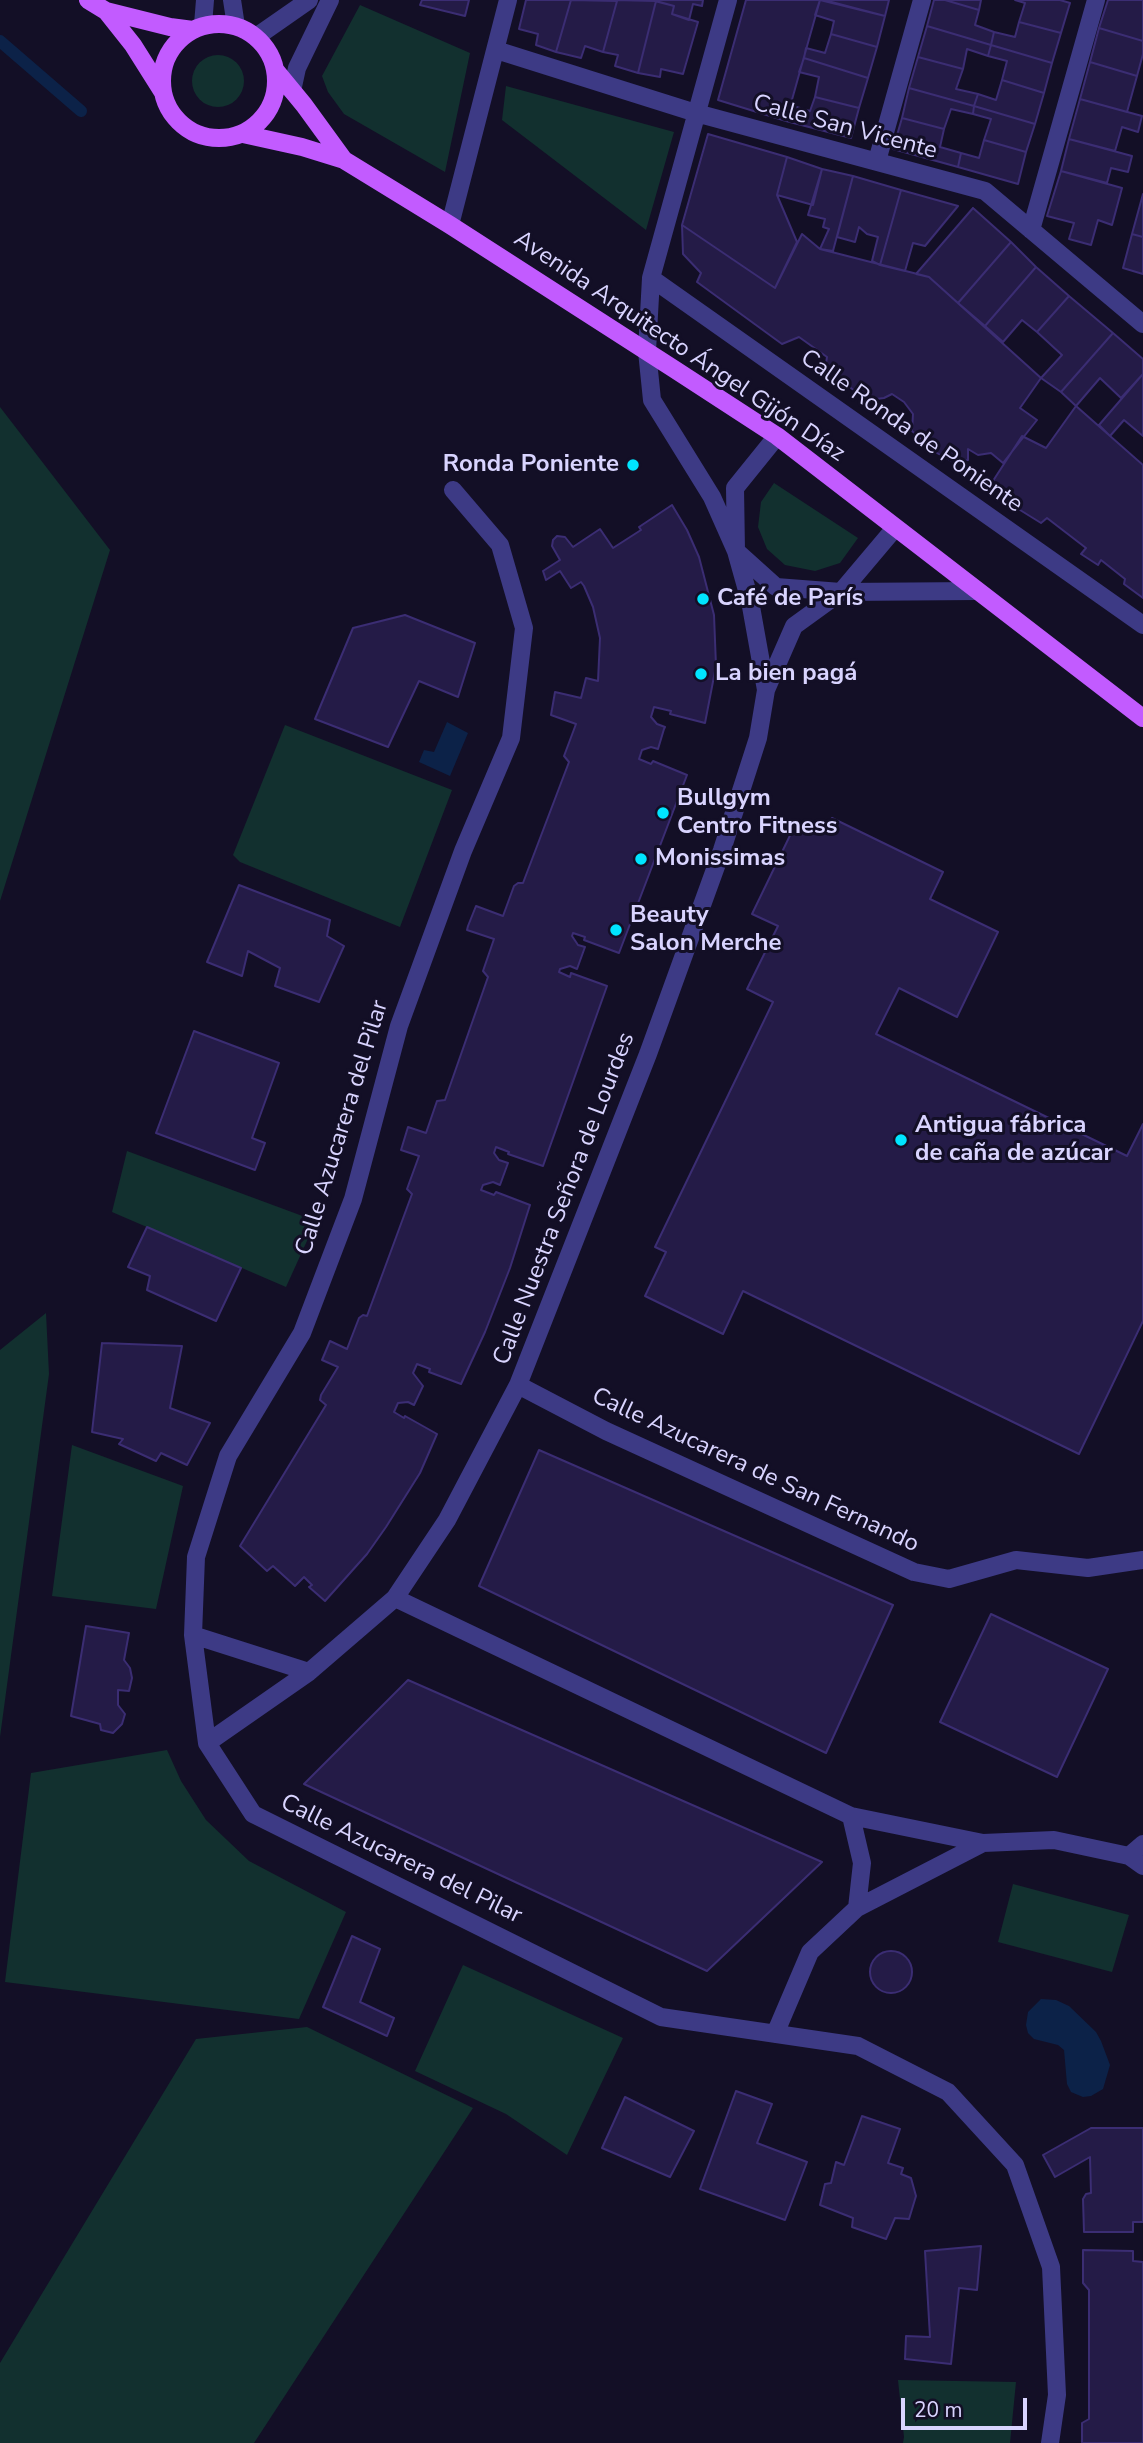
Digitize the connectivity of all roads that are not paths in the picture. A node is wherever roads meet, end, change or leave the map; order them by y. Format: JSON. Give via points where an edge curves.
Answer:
{"nodes":[{"id":1,"x":88,"y":0,"type":"edge"},
{"id":2,"x":205,"y":0,"type":"edge"},
{"id":3,"x":232,"y":0,"type":"edge"},
{"id":4,"x":309,"y":0,"type":"edge"},
{"id":5,"x":330,"y":0,"type":"edge"},
{"id":6,"x":508,"y":0,"type":"edge"},
{"id":7,"x":728,"y":0,"type":"edge"},
{"id":8,"x":922,"y":0,"type":"edge"},
{"id":9,"x":1096,"y":0,"type":"edge"},
{"id":10,"x":106,"y":11,"type":"junction"},
{"id":11,"x":236,"y":26,"type":"junction"},
{"id":12,"x":198,"y":27,"type":"junction"},
{"id":13,"x":256,"y":37,"type":"junction"},
{"id":14,"x":496,"y":50,"type":"junction"},
{"id":15,"x":276,"y":71,"type":"junction"},
{"id":16,"x":162,"y":91,"type":"junction"},
{"id":17,"x":292,"y":91,"type":"junction"},
{"id":18,"x":696,"y":113,"type":"junction"},
{"id":19,"x":243,"y":134,"type":"junction"},
{"id":20,"x":344,"y":160,"type":"junction"},
{"id":21,"x":877,"y":161,"type":"junction"},
{"id":22,"x":450,"y":225,"type":"junction"},
{"id":23,"x":1031,"y":230,"type":"junction"},
{"id":24,"x":651,"y":278,"type":"junction"},
{"id":25,"x":1143,"y":324,"type":"edge"},
{"id":26,"x":647,"y":351,"type":"junction"},
{"id":27,"x":777,"y":436,"type":"junction"},
{"id":28,"x":453,"y":490,"type":"dead end"},
{"id":29,"x":895,"y":528,"type":"junction"},
{"id":30,"x":736,"y":551,"type":"junction"},
{"id":31,"x":977,"y":591,"type":"junction"},
{"id":32,"x":841,"y":593,"type":"junction"},
{"id":33,"x":1143,"y":625,"type":"edge"},
{"id":34,"x":766,"y":690,"type":"junction"},
{"id":35,"x":1143,"y":718,"type":"edge"},
{"id":36,"x":518,"y":1385,"type":"junction"},
{"id":37,"x":1143,"y":1560,"type":"edge"},
{"id":38,"x":395,"y":1598,"type":"junction"},
{"id":39,"x":193,"y":1635,"type":"junction"},
{"id":40,"x":309,"y":1672,"type":"junction"},
{"id":41,"x":207,"y":1743,"type":"junction"},
{"id":42,"x":851,"y":1816,"type":"junction"},
{"id":43,"x":983,"y":1843,"type":"junction"},
{"id":44,"x":1143,"y":1843,"type":"edge"},
{"id":45,"x":1136,"y":1861,"type":"edge"},
{"id":46,"x":857,"y":1908,"type":"junction"},
{"id":47,"x":775,"y":2034,"type":"junction"},
{"id":48,"x":1050,"y":2443,"type":"edge"}],
"edges":[{"from":1,"to":10,"type":"main road","name":"Avenida Arquitecto Ángel Gijón Díaz"},
{"from":2,"to":12,"type":"street"},
{"from":3,"to":11,"type":"street"},
{"from":4,"to":13,"type":"street"},
{"from":5,"to":17,"type":"street","via":[[297,68]]},
{"from":6,"to":14,"type":"street"},
{"from":7,"to":18,"type":"street","name":"Calle Nuestra Señora de Lourdes"},
{"from":8,"to":21,"type":"street"},
{"from":9,"to":23,"type":"street"},
{"from":10,"to":12,"type":"main road","name":"Avenida Arquitecto Ángel Gijón Díaz","via":[[170,27]]},
{"from":10,"to":16,"type":"main road","name":"Avenida Arquitecto Ángel Gijón Díaz"},
{"from":11,"to":12,"type":"main road","name":"Avenida Arquitecto Ángel Gijón Díaz"},
{"from":11,"to":13,"type":"main road","name":"Avenida Arquitecto Ángel Gijón Díaz"},
{"from":12,"to":16,"type":"main road","via":[[174,45],[163,67]]},
{"from":13,"to":15,"type":"main road","name":"Avenida Arquitecto Ángel Gijón Díaz","via":[[269,52]]},
{"from":14,"to":18,"type":"street","name":"Calle San Vicente"},
{"from":14,"to":22,"type":"street"},
{"from":15,"to":17,"type":"main road","name":"Avenida Arquitecto Ángel Gijón Díaz"},
{"from":15,"to":19,"type":"main road","via":[[275,96],[262,119]]},
{"from":16,"to":19,"type":"main road","name":"Avenida Arquitecto Ángel Gijón Díaz","via":[[172,116],[192,132],[217,139]]},
{"from":17,"to":20,"type":"main road","name":"Avenida Arquitecto Ángel Gijón Díaz"},
{"from":18,"to":21,"type":"street","name":"Calle San Vicente"},
{"from":18,"to":24,"type":"street","name":"Calle Nuestra Señora de Lourdes"},
{"from":19,"to":20,"type":"main road","name":"Avenida Arquitecto Ángel Gijón Díaz"},
{"from":20,"to":22,"type":"main road","name":"Avenida Arquitecto Ángel Gijón Díaz"},
{"from":21,"to":23,"type":"street","name":"Calle San Vicente","via":[[985,191]]},
{"from":22,"to":26,"type":"main road","name":"Avenida Arquitecto Ángel Gijón Díaz"},
{"from":23,"to":25,"type":"street","name":"Calle San Vicente"},
{"from":24,"to":26,"type":"street","name":"Calle Nuestra Señora de Lourdes"},
{"from":24,"to":33,"type":"street","name":"Calle Ronda de Poniente"},
{"from":26,"to":27,"type":"main road","name":"Avenida Arquitecto Ángel Gijón Díaz"},
{"from":26,"to":30,"type":"street","name":"Calle Nuestra Señora de Lourdes","via":[[652,400],[712,497]]},
{"from":27,"to":29,"type":"main road","name":"Avenida Arquitecto Ángel Gijón Díaz"},
{"from":27,"to":30,"type":"street","via":[[735,488]]},
{"from":28,"to":39,"type":"street","name":"Calle Azucarera del Pilar","via":[[500,545],[524,628],[511,738],[463,851],[399,1026],[353,1199],[302,1333],[228,1456],[195,1557]]},
{"from":29,"to":31,"type":"main road","name":"Avenida Arquitecto Ángel Gijón Díaz"},
{"from":29,"to":32,"type":"street","name":"Calle Nuestra Señora de Lourdes"},
{"from":30,"to":32,"type":"street","via":[[776,587]]},
{"from":30,"to":34,"type":"street","name":"Calle Nuestra Señora de Lourdes"},
{"from":31,"to":32,"type":"street"},
{"from":31,"to":35,"type":"main road","name":"Avenida Arquitecto Ángel Gijón Díaz"},
{"from":32,"to":34,"type":"street","name":"Calle Nuestra Señora de Lourdes","via":[[794,626]]},
{"from":34,"to":36,"type":"street","name":"Calle Nuestra Señora de Lourdes","via":[[758,738],[704,901]]},
{"from":36,"to":37,"type":"street","name":"Calle Azucarera de San Fernando","via":[[606,1431],[914,1572],[949,1579],[1016,1560],[1088,1568]]},
{"from":36,"to":38,"type":"street","name":"Calle Nuestra Señora de Lourdes","via":[[447,1520]]},
{"from":38,"to":40,"type":"street","name":"Calle Nuestra Señora de Lourdes"},
{"from":38,"to":42,"type":"street"},
{"from":39,"to":40,"type":"street"},
{"from":39,"to":41,"type":"street","name":"Calle Azucarera del Pilar"},
{"from":40,"to":41,"type":"street","name":"Calle Nuestra Señora de Lourdes"},
{"from":41,"to":47,"type":"street","name":"Calle Azucarera del Pilar","via":[[253,1814],[661,2017]]},
{"from":42,"to":43,"type":"street"},
{"from":42,"to":46,"type":"street","via":[[862,1863]]},
{"from":43,"to":45,"type":"street","via":[[1054,1840]]},
{"from":43,"to":46,"type":"street"},
{"from":44,"to":45,"type":"street"},
{"from":46,"to":47,"type":"street","via":[[810,1952]]},
{"from":47,"to":48,"type":"street","name":"Calle Azucarera del Pilar","via":[[858,2046],[948,2092],[1015,2165],[1051,2267],[1057,2395]]}]}
